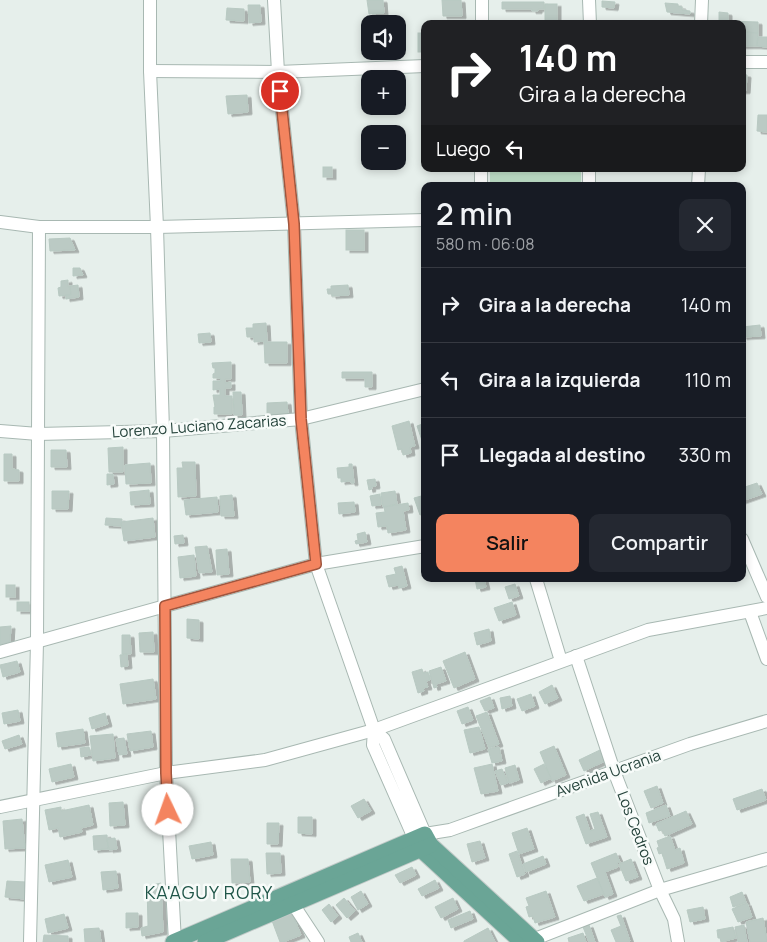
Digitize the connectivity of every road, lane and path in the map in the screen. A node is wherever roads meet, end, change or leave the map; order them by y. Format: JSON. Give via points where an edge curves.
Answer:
{"nodes":[{"id":1,"x":150,"y":0,"type":"edge"},
{"id":2,"x":274,"y":0,"type":"edge"},
{"id":3,"x":482,"y":0,"type":"edge"},
{"id":4,"x":589,"y":0,"type":"edge"},
{"id":5,"x":702,"y":0,"type":"edge"},
{"id":6,"x":482,"y":20,"type":"edge"},
{"id":7,"x":590,"y":20,"type":"edge"},
{"id":8,"x":702,"y":20,"type":"edge"},
{"id":9,"x":746,"y":62,"type":"edge"},
{"id":10,"x":767,"y":62,"type":"edge"},
{"id":11,"x":421,"y":66,"type":"edge"},
{"id":12,"x":150,"y":71,"type":"junction"},
{"id":13,"x":278,"y":72,"type":"junction"},
{"id":14,"x":421,"y":220,"type":"edge"},
{"id":15,"x":0,"y":222,"type":"edge"},
{"id":16,"x":294,"y":224,"type":"junction"},
{"id":17,"x":39,"y":227,"type":"junction"},
{"id":18,"x":157,"y":227,"type":"junction"},
{"id":19,"x":421,"y":390,"type":"edge"},
{"id":20,"x":301,"y":419,"type":"junction"},
{"id":21,"x":0,"y":431,"type":"edge"},
{"id":22,"x":163,"y":431,"type":"junction"},
{"id":23,"x":38,"y":434,"type":"junction"},
{"id":24,"x":421,"y":547,"type":"edge"},
{"id":25,"x":746,"y":548,"type":"edge"},
{"id":26,"x":316,"y":564,"type":"junction"},
{"id":27,"x":537,"y":582,"type":"edge"},
{"id":28,"x":767,"y":597,"type":"edge"},
{"id":29,"x":165,"y":606,"type":"junction"},
{"id":30,"x":767,"y":608,"type":"edge"},
{"id":31,"x":750,"y":612,"type":"junction"},
{"id":32,"x":37,"y":642,"type":"junction"},
{"id":33,"x":0,"y":652,"type":"edge"},
{"id":34,"x":576,"y":656,"type":"junction"},
{"id":35,"x":767,"y":659,"type":"edge"},
{"id":36,"x":561,"y":661,"type":"junction"},
{"id":37,"x":767,"y":721,"type":"edge"},
{"id":38,"x":374,"y":730,"type":"junction"},
{"id":39,"x":614,"y":771,"type":"junction"},
{"id":40,"x":166,"y":773,"type":"junction"},
{"id":41,"x":34,"y":800,"type":"junction"},
{"id":42,"x":0,"y":807,"type":"edge"},
{"id":43,"x":423,"y":841,"type":"junction"},
{"id":44,"x":767,"y":859,"type":"edge"},
{"id":45,"x":660,"y":890,"type":"junction"},
{"id":46,"x":291,"y":898,"type":"junction"},
{"id":47,"x":530,"y":941,"type":"edge"},
{"id":48,"x":30,"y":942,"type":"edge"},
{"id":49,"x":175,"y":942,"type":"edge"},
{"id":50,"x":205,"y":942,"type":"edge"},
{"id":51,"x":318,"y":942,"type":"edge"},
{"id":52,"x":678,"y":942,"type":"edge"}],
"edges":[{"from":1,"to":12,"type":"street"},
{"from":2,"to":13,"type":"street"},
{"from":3,"to":6,"type":"street"},
{"from":4,"to":7,"type":"street"},
{"from":5,"to":8,"type":"street"},
{"from":9,"to":10,"type":"street"},
{"from":11,"to":13,"type":"street"},
{"from":12,"to":13,"type":"street"},
{"from":12,"to":18,"type":"street"},
{"from":13,"to":16,"type":"street"},
{"from":14,"to":16,"type":"street"},
{"from":15,"to":17,"type":"street"},
{"from":16,"to":18,"type":"street"},
{"from":16,"to":20,"type":"street"},
{"from":17,"to":18,"type":"street"},
{"from":17,"to":23,"type":"street"},
{"from":18,"to":22,"type":"street"},
{"from":19,"to":20,"type":"street","name":"Lorenzo Luciano Zacarias"},
{"from":20,"to":22,"type":"street","name":"Lorenzo Luciano Zacarias"},
{"from":20,"to":26,"type":"street"},
{"from":21,"to":23,"type":"street","name":"Lorenzo Luciano Zacarias"},
{"from":22,"to":23,"type":"street","name":"Lorenzo Luciano Zacarias"},
{"from":22,"to":29,"type":"street"},
{"from":23,"to":32,"type":"street"},
{"from":24,"to":26,"type":"street"},
{"from":25,"to":28,"type":"street"},
{"from":26,"to":29,"type":"street"},
{"from":26,"to":38,"type":"street"},
{"from":27,"to":36,"type":"street"},
{"from":29,"to":32,"type":"street"},
{"from":29,"to":40,"type":"street"},
{"from":30,"to":31,"type":"street"},
{"from":31,"to":34,"type":"street","via":[[648,630]]},
{"from":31,"to":35,"type":"street"},
{"from":32,"to":33,"type":"street"},
{"from":32,"to":41,"type":"street"},
{"from":34,"to":36,"type":"street"},
{"from":34,"to":39,"type":"street","name":"Los Cedros"},
{"from":36,"to":38,"type":"street"},
{"from":37,"to":39,"type":"street","name":"Avenida Ucrania"},
{"from":38,"to":40,"type":"street","via":[[265,760]]},
{"from":38,"to":43,"type":"street","via":[[373,745]]},
{"from":39,"to":43,"type":"street","name":"Avenida Ucrania"},
{"from":39,"to":45,"type":"street","name":"Los Cedros"},
{"from":40,"to":41,"type":"street"},
{"from":40,"to":49,"type":"street"},
{"from":41,"to":42,"type":"street"},
{"from":41,"to":48,"type":"street"},
{"from":43,"to":46,"type":"main road","name":"Avenida Ucrania"},
{"from":43,"to":47,"type":"main road"},
{"from":44,"to":45,"type":"street"},
{"from":45,"to":47,"type":"street"},
{"from":45,"to":52,"type":"street","name":"Los Cedros","via":[[674,919]]},
{"from":46,"to":49,"type":"main road","name":"Avenida Ucrania"},
{"from":46,"to":50,"type":"main road","name":"Avenida Ucrania"},
{"from":46,"to":51,"type":"street"}]}
